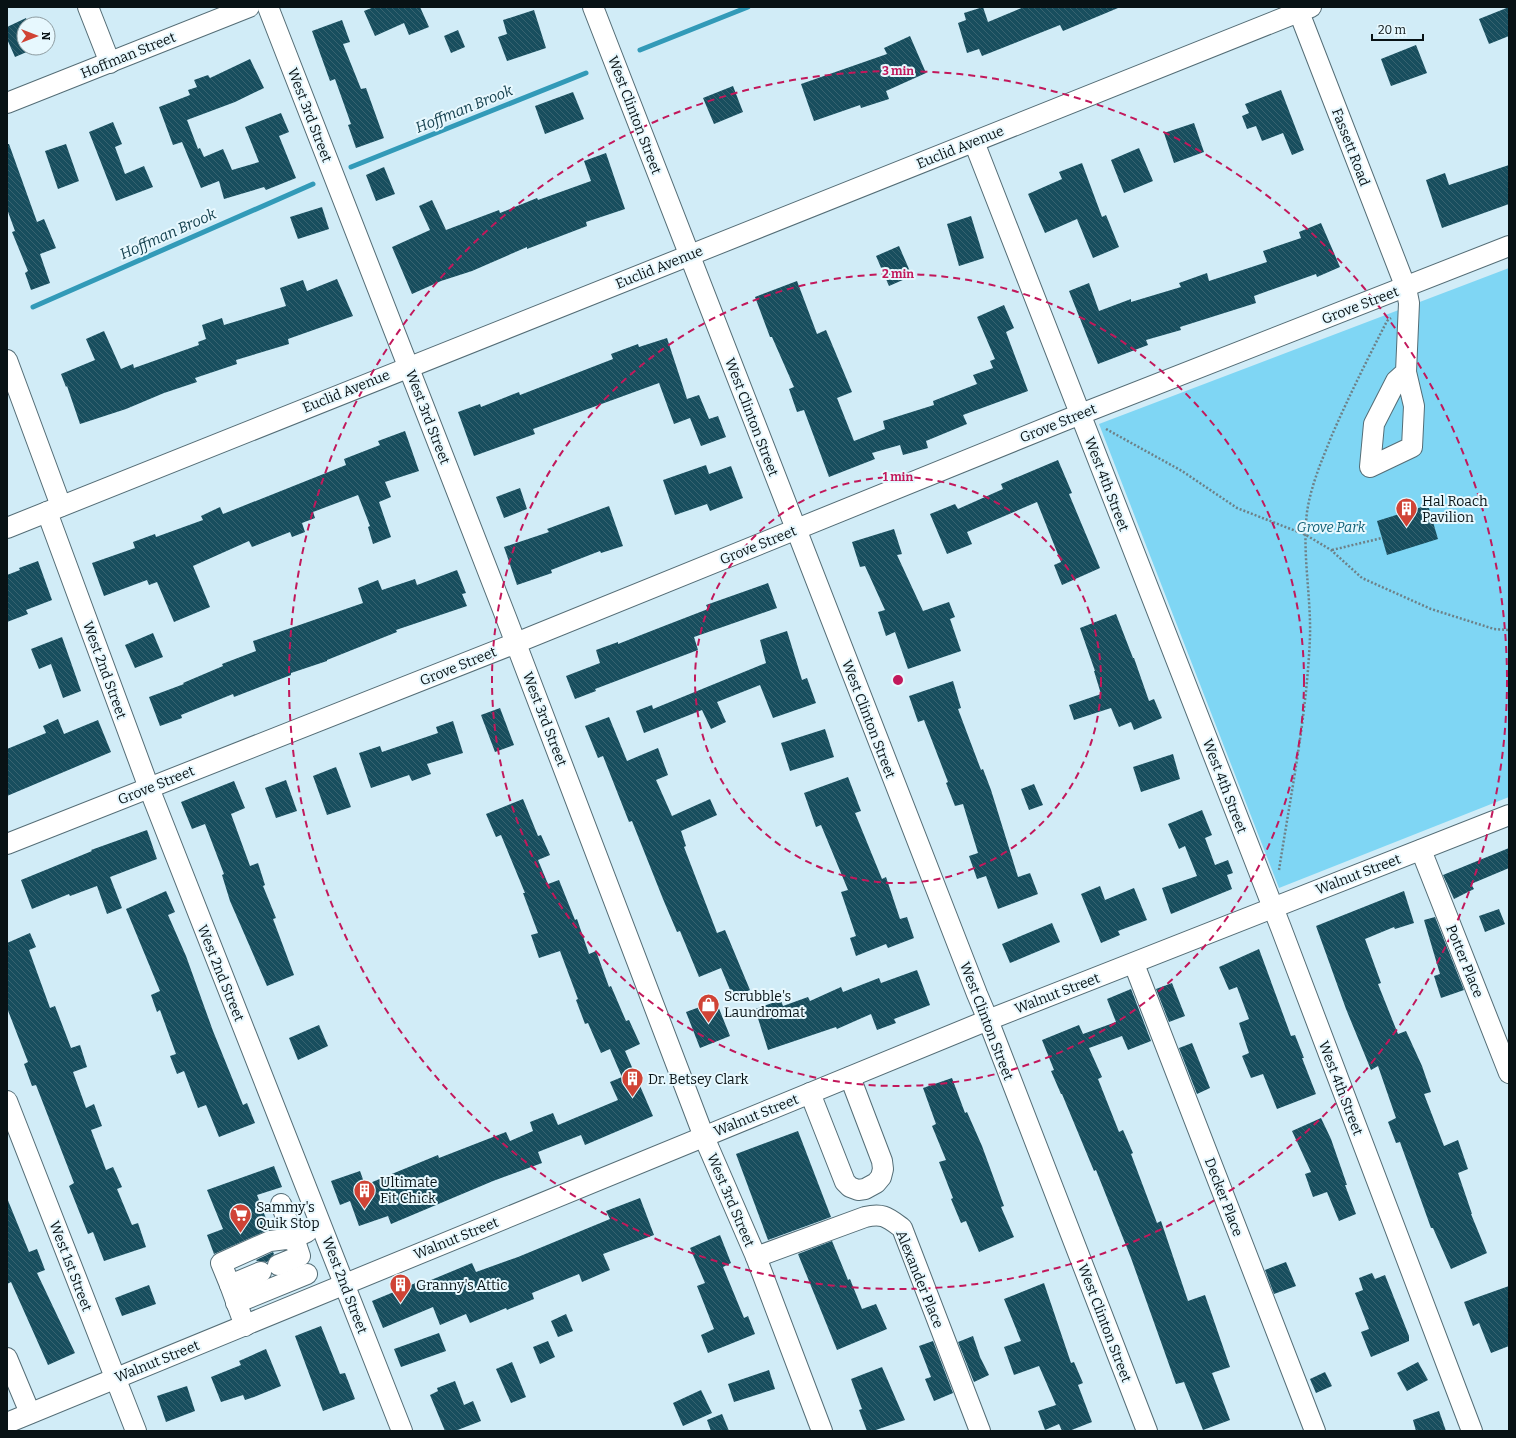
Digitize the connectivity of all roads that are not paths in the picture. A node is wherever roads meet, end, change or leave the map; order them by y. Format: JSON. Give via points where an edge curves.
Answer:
{"nodes":[{"id":1,"x":88,"y":7,"type":"edge"},
{"id":2,"x":249,"y":7,"type":"edge"},
{"id":3,"x":268,"y":7,"type":"edge"},
{"id":4,"x":593,"y":7,"type":"edge"},
{"id":5,"x":1302,"y":9,"type":"edge"},
{"id":6,"x":110,"y":63,"type":"junction"},
{"id":7,"x":7,"y":102,"type":"edge"},
{"id":8,"x":974,"y":142,"type":"junction"},
{"id":9,"x":1509,"y":246,"type":"edge"},
{"id":10,"x":689,"y":255,"type":"junction"},
{"id":11,"x":1407,"y":295,"type":"junction"},
{"id":12,"x":7,"y":360,"type":"edge"},
{"id":13,"x":408,"y":366,"type":"junction"},
{"id":14,"x":1406,"y":372,"type":"dead end"},
{"id":15,"x":1080,"y":414,"type":"junction"},
{"id":16,"x":54,"y":509,"type":"junction"},
{"id":17,"x":7,"y":528,"type":"edge"},
{"id":18,"x":795,"y":530,"type":"junction"},
{"id":19,"x":516,"y":643,"type":"junction"},
{"id":20,"x":149,"y":788,"type":"junction"},
{"id":21,"x":1509,"y":815,"type":"edge"},
{"id":22,"x":7,"y":844,"type":"edge"},
{"id":23,"x":1421,"y":850,"type":"junction"},
{"id":24,"x":1272,"y":907,"type":"junction"},
{"id":25,"x":1134,"y":964,"type":"junction"},
{"id":26,"x":988,"y":1020,"type":"junction"},
{"id":27,"x":1509,"y":1073,"type":"edge"},
{"id":28,"x":850,"y":1077,"type":"junction"},
{"id":29,"x":810,"y":1093,"type":"junction"},
{"id":30,"x":7,"y":1101,"type":"edge"},
{"id":31,"x":704,"y":1137,"type":"junction"},
{"id":32,"x":281,"y":1204,"type":"dead end"},
{"id":33,"x":321,"y":1226,"type":"junction"},
{"id":34,"x":301,"y":1256,"type":"junction"},
{"id":35,"x":756,"y":1257,"type":"junction"},
{"id":36,"x":344,"y":1283,"type":"junction"},
{"id":37,"x":230,"y":1285,"type":"junction"},
{"id":38,"x":316,"y":1295,"type":"junction"},
{"id":39,"x":236,"y":1303,"type":"junction"},
{"id":40,"x":245,"y":1326,"type":"junction"},
{"id":41,"x":7,"y":1358,"type":"edge"},
{"id":42,"x":115,"y":1378,"type":"junction"},
{"id":43,"x":30,"y":1413,"type":"junction"},
{"id":44,"x":7,"y":1423,"type":"edge"},
{"id":45,"x":136,"y":1431,"type":"edge"},
{"id":46,"x":402,"y":1431,"type":"edge"},
{"id":47,"x":822,"y":1431,"type":"edge"},
{"id":48,"x":980,"y":1431,"type":"edge"},
{"id":49,"x":1147,"y":1431,"type":"edge"},
{"id":50,"x":1315,"y":1431,"type":"edge"},
{"id":51,"x":1472,"y":1431,"type":"edge"}],
"edges":[{"from":1,"to":6,"type":"street"},
{"from":2,"to":6,"type":"street","name":"Hoffman Street"},
{"from":3,"to":13,"type":"street","name":"West 3rd Street"},
{"from":4,"to":10,"type":"street","name":"West Clinton Street"},
{"from":5,"to":8,"type":"street","name":"Euclid Avenue"},
{"from":5,"to":11,"type":"street","name":"Fassett Road"},
{"from":6,"to":7,"type":"street","name":"Hoffman Street"},
{"from":8,"to":10,"type":"street","name":"Euclid Avenue"},
{"from":8,"to":15,"type":"street","name":"West 4th Street"},
{"from":9,"to":11,"type":"street","name":"Grove Street"},
{"from":10,"to":13,"type":"street","name":"Euclid Avenue"},
{"from":10,"to":18,"type":"street","name":"West Clinton Street"},
{"from":11,"to":14,"type":"street"},
{"from":11,"to":15,"type":"street","name":"Grove Street"},
{"from":12,"to":16,"type":"street","name":"West 2nd Street"},
{"from":13,"to":16,"type":"street","name":"Euclid Avenue"},
{"from":13,"to":19,"type":"street","name":"West 3rd Street"},
{"from":15,"to":18,"type":"street","name":"Grove Street"},
{"from":15,"to":24,"type":"street","name":"West 4th Street"},
{"from":16,"to":17,"type":"street","name":"Euclid Avenue"},
{"from":16,"to":20,"type":"street","name":"West 2nd Street"},
{"from":18,"to":19,"type":"street","name":"Grove Street"},
{"from":18,"to":26,"type":"street","name":"West Clinton Street"},
{"from":19,"to":20,"type":"street","name":"Grove Street"},
{"from":19,"to":31,"type":"street","name":"West 3rd Street"},
{"from":20,"to":22,"type":"street","name":"Grove Street"},
{"from":20,"to":33,"type":"street","name":"West 2nd Street"},
{"from":21,"to":23,"type":"street","name":"Walnut Street"},
{"from":23,"to":24,"type":"street","name":"Walnut Street"},
{"from":23,"to":27,"type":"street","name":"Potter Place"},
{"from":24,"to":25,"type":"street","name":"Walnut Street"},
{"from":24,"to":51,"type":"street","name":"West 4th Street"},
{"from":25,"to":26,"type":"street","name":"Walnut Street"},
{"from":25,"to":50,"type":"street","name":"Decker Place"},
{"from":26,"to":28,"type":"street","name":"Walnut Street"},
{"from":26,"to":49,"type":"street","name":"West Clinton Street"},
{"from":28,"to":29,"type":"street","name":"Walnut Street"},
{"from":28,"to":29,"type":"street","via":[[882,1161],[881,1177],[876,1184],[865,1189],[850,1188],[845,1182]]},
{"from":29,"to":31,"type":"street","name":"Walnut Street"},
{"from":30,"to":42,"type":"street","name":"West 1st Street"},
{"from":31,"to":35,"type":"street","name":"West 3rd Street"},
{"from":31,"to":36,"type":"street","name":"Walnut Street"},
{"from":32,"to":34,"type":"street"},
{"from":33,"to":34,"type":"street"},
{"from":33,"to":36,"type":"street","name":"West 2nd Street"},
{"from":34,"to":37,"type":"street"},
{"from":34,"to":37,"type":"street","via":[[270,1241],[221,1263]]},
{"from":34,"to":38,"type":"street"},
{"from":34,"to":39,"type":"street"},
{"from":35,"to":47,"type":"street","name":"West 3rd Street"},
{"from":35,"to":48,"type":"street","name":"Alexander Place","via":[[878,1214],[902,1228]]},
{"from":36,"to":38,"type":"street","name":"Walnut Street"},
{"from":36,"to":46,"type":"street","name":"West 2nd Street"},
{"from":37,"to":39,"type":"street"},
{"from":38,"to":40,"type":"street","name":"Walnut Street"},
{"from":39,"to":40,"type":"street"},
{"from":40,"to":42,"type":"street","name":"Walnut Street"},
{"from":41,"to":43,"type":"street"},
{"from":42,"to":43,"type":"street","name":"Walnut Street"},
{"from":42,"to":45,"type":"street","name":"West 1st Street"},
{"from":43,"to":44,"type":"street","name":"Walnut Street"}]}
